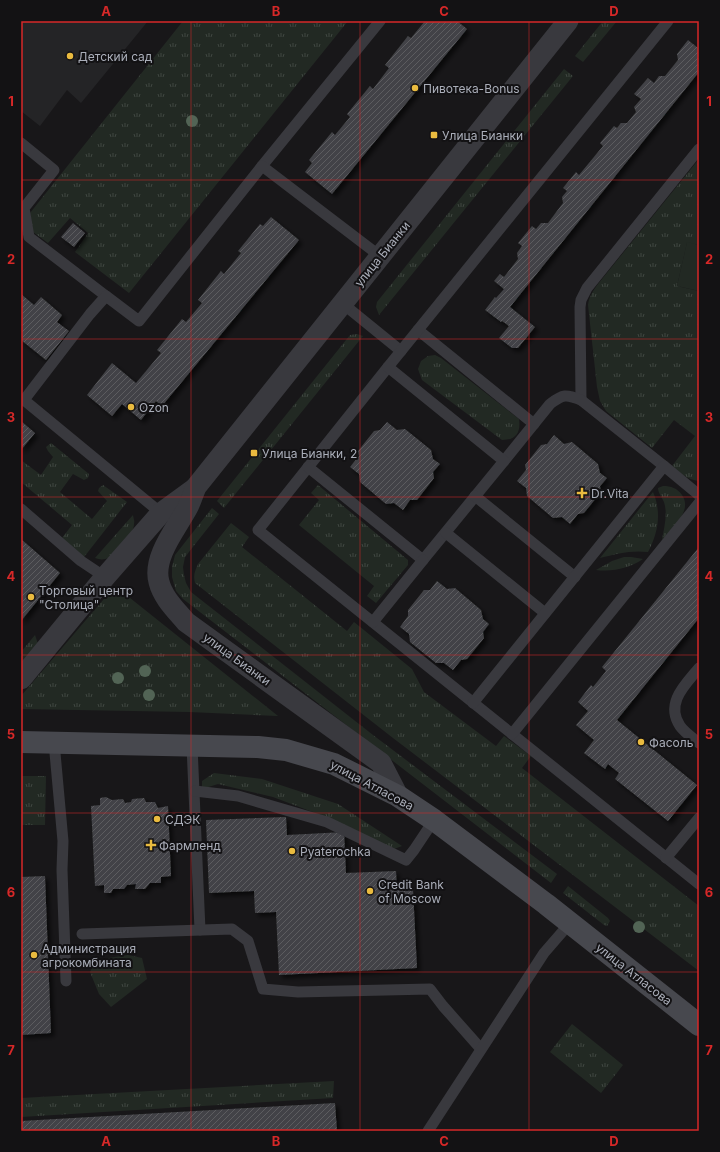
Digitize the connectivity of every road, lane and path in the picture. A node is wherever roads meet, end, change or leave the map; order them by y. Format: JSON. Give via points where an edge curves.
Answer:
{"nodes":[{"id":1,"x":380,"y":21,"type":"edge"},
{"id":2,"x":568,"y":21,"type":"edge"},
{"id":3,"x":668,"y":21,"type":"edge"},
{"id":4,"x":21,"y":143,"type":"edge"},
{"id":5,"x":699,"y":150,"type":"edge"},
{"id":6,"x":262,"y":166,"type":"junction"},
{"id":7,"x":380,"y":256,"type":"junction"},
{"id":8,"x":106,"y":296,"type":"junction"},
{"id":9,"x":342,"y":303,"type":"junction"},
{"id":10,"x":418,"y":330,"type":"junction"},
{"id":11,"x":401,"y":352,"type":"junction"},
{"id":12,"x":388,"y":367,"type":"junction"},
{"id":13,"x":581,"y":400,"type":"junction"},
{"id":14,"x":534,"y":424,"type":"junction"},
{"id":15,"x":504,"y":460,"type":"junction"},
{"id":16,"x":664,"y":466,"type":"junction"},
{"id":17,"x":308,"y":467,"type":"junction"},
{"id":18,"x":196,"y":487,"type":"junction"},
{"id":19,"x":699,"y":495,"type":"edge"},
{"id":20,"x":475,"y":496,"type":"junction"},
{"id":21,"x":699,"y":503,"type":"edge"},
{"id":22,"x":21,"y":510,"type":"edge"},
{"id":23,"x":161,"y":513,"type":"junction"},
{"id":24,"x":446,"y":533,"type":"junction"},
{"id":25,"x":423,"y":560,"type":"junction"},
{"id":26,"x":105,"y":577,"type":"junction"},
{"id":27,"x":574,"y":577,"type":"junction"},
{"id":28,"x":545,"y":613,"type":"junction"},
{"id":29,"x":373,"y":622,"type":"junction"},
{"id":30,"x":699,"y":668,"type":"edge"},
{"id":31,"x":21,"y":679,"type":"edge"},
{"id":32,"x":473,"y":702,"type":"junction"},
{"id":33,"x":512,"y":734,"type":"junction"},
{"id":34,"x":21,"y":742,"type":"edge"},
{"id":35,"x":54,"y":742,"type":"junction"},
{"id":36,"x":699,"y":744,"type":"edge"},
{"id":37,"x":192,"y":746,"type":"junction"},
{"id":38,"x":194,"y":791,"type":"junction"},
{"id":39,"x":398,"y":796,"type":"junction"},
{"id":40,"x":699,"y":818,"type":"edge"},
{"id":41,"x":434,"y":820,"type":"junction"},
{"id":42,"x":666,"y":858,"type":"junction"},
{"id":43,"x":699,"y":884,"type":"edge"},
{"id":44,"x":570,"y":923,"type":"junction"},
{"id":45,"x":200,"y":930,"type":"junction"},
{"id":46,"x":82,"y":934,"type":"dead end"},
{"id":47,"x":66,"y":981,"type":"dead end"},
{"id":48,"x":699,"y":1024,"type":"edge"},
{"id":49,"x":482,"y":1049,"type":"junction"},
{"id":50,"x":428,"y":1131,"type":"edge"}],
"edges":[{"from":1,"to":6,"type":"lane"},
{"from":2,"to":7,"type":"street","name":"улица Бианки"},
{"from":3,"to":10,"type":"lane"},
{"from":4,"to":8,"type":"lane","via":[[54,170],[24,208],[29,237]]},
{"from":5,"to":13,"type":"lane","via":[[583,294],[580,307]]},
{"from":6,"to":7,"type":"lane"},
{"from":6,"to":8,"type":"lane","via":[[139,321]]},
{"from":7,"to":9,"type":"street","name":"улица Бианки"},
{"from":8,"to":23,"type":"lane","via":[[24,400]]},
{"from":9,"to":11,"type":"lane"},
{"from":9,"to":18,"type":"street","name":"улица Бианки"},
{"from":10,"to":11,"type":"lane"},
{"from":10,"to":14,"type":"lane"},
{"from":11,"to":12,"type":"lane"},
{"from":12,"to":15,"type":"lane"},
{"from":12,"to":17,"type":"lane"},
{"from":13,"to":14,"type":"lane","via":[[569,395],[559,397]]},
{"from":13,"to":16,"type":"lane"},
{"from":14,"to":15,"type":"lane"},
{"from":15,"to":20,"type":"lane"},
{"from":16,"to":19,"type":"lane"},
{"from":16,"to":27,"type":"lane"},
{"from":17,"to":25,"type":"lane"},
{"from":17,"to":29,"type":"lane","via":[[258,530]]},
{"from":18,"to":23,"type":"street","name":"улица Бианки"},
{"from":18,"to":39,"type":"street","name":"улица Бианки","via":[[158,565],[159,582],[166,598],[186,622],[381,763]]},
{"from":20,"to":24,"type":"lane"},
{"from":20,"to":27,"type":"lane"},
{"from":21,"to":33,"type":"lane"},
{"from":22,"to":26,"type":"lane","via":[[81,561]]},
{"from":23,"to":26,"type":"street","name":"улица Бианки"},
{"from":24,"to":25,"type":"lane"},
{"from":24,"to":28,"type":"lane"},
{"from":25,"to":29,"type":"lane"},
{"from":26,"to":31,"type":"street","name":"улица Бианки"},
{"from":27,"to":28,"type":"lane"},
{"from":28,"to":32,"type":"lane"},
{"from":29,"to":32,"type":"lane"},
{"from":30,"to":36,"type":"lane","via":[[680,692],[675,706],[680,726]]},
{"from":32,"to":33,"type":"lane"},
{"from":33,"to":42,"type":"lane"},
{"from":34,"to":35,"type":"main road","name":"улица Атласова"},
{"from":35,"to":37,"type":"main road","name":"улица Атласова"},
{"from":35,"to":47,"type":"lane","via":[[63,841]]},
{"from":37,"to":38,"type":"lane"},
{"from":37,"to":39,"type":"main road","name":"улица Атласова","via":[[286,750],[334,764]]},
{"from":38,"to":41,"type":"lane","via":[[238,796],[327,822],[406,860]]},
{"from":38,"to":45,"type":"lane"},
{"from":39,"to":41,"type":"main road","name":"улица Атласова"},
{"from":40,"to":42,"type":"lane"},
{"from":41,"to":44,"type":"main road","name":"улица Атласова"},
{"from":42,"to":43,"type":"lane"},
{"from":44,"to":48,"type":"main road","name":"улица Атласова"},
{"from":44,"to":49,"type":"lane","via":[[544,953]]},
{"from":45,"to":46,"type":"lane"},
{"from":45,"to":49,"type":"lane","via":[[232,929],[248,941],[263,989],[298,992],[430,989]]},
{"from":49,"to":50,"type":"lane"}]}
